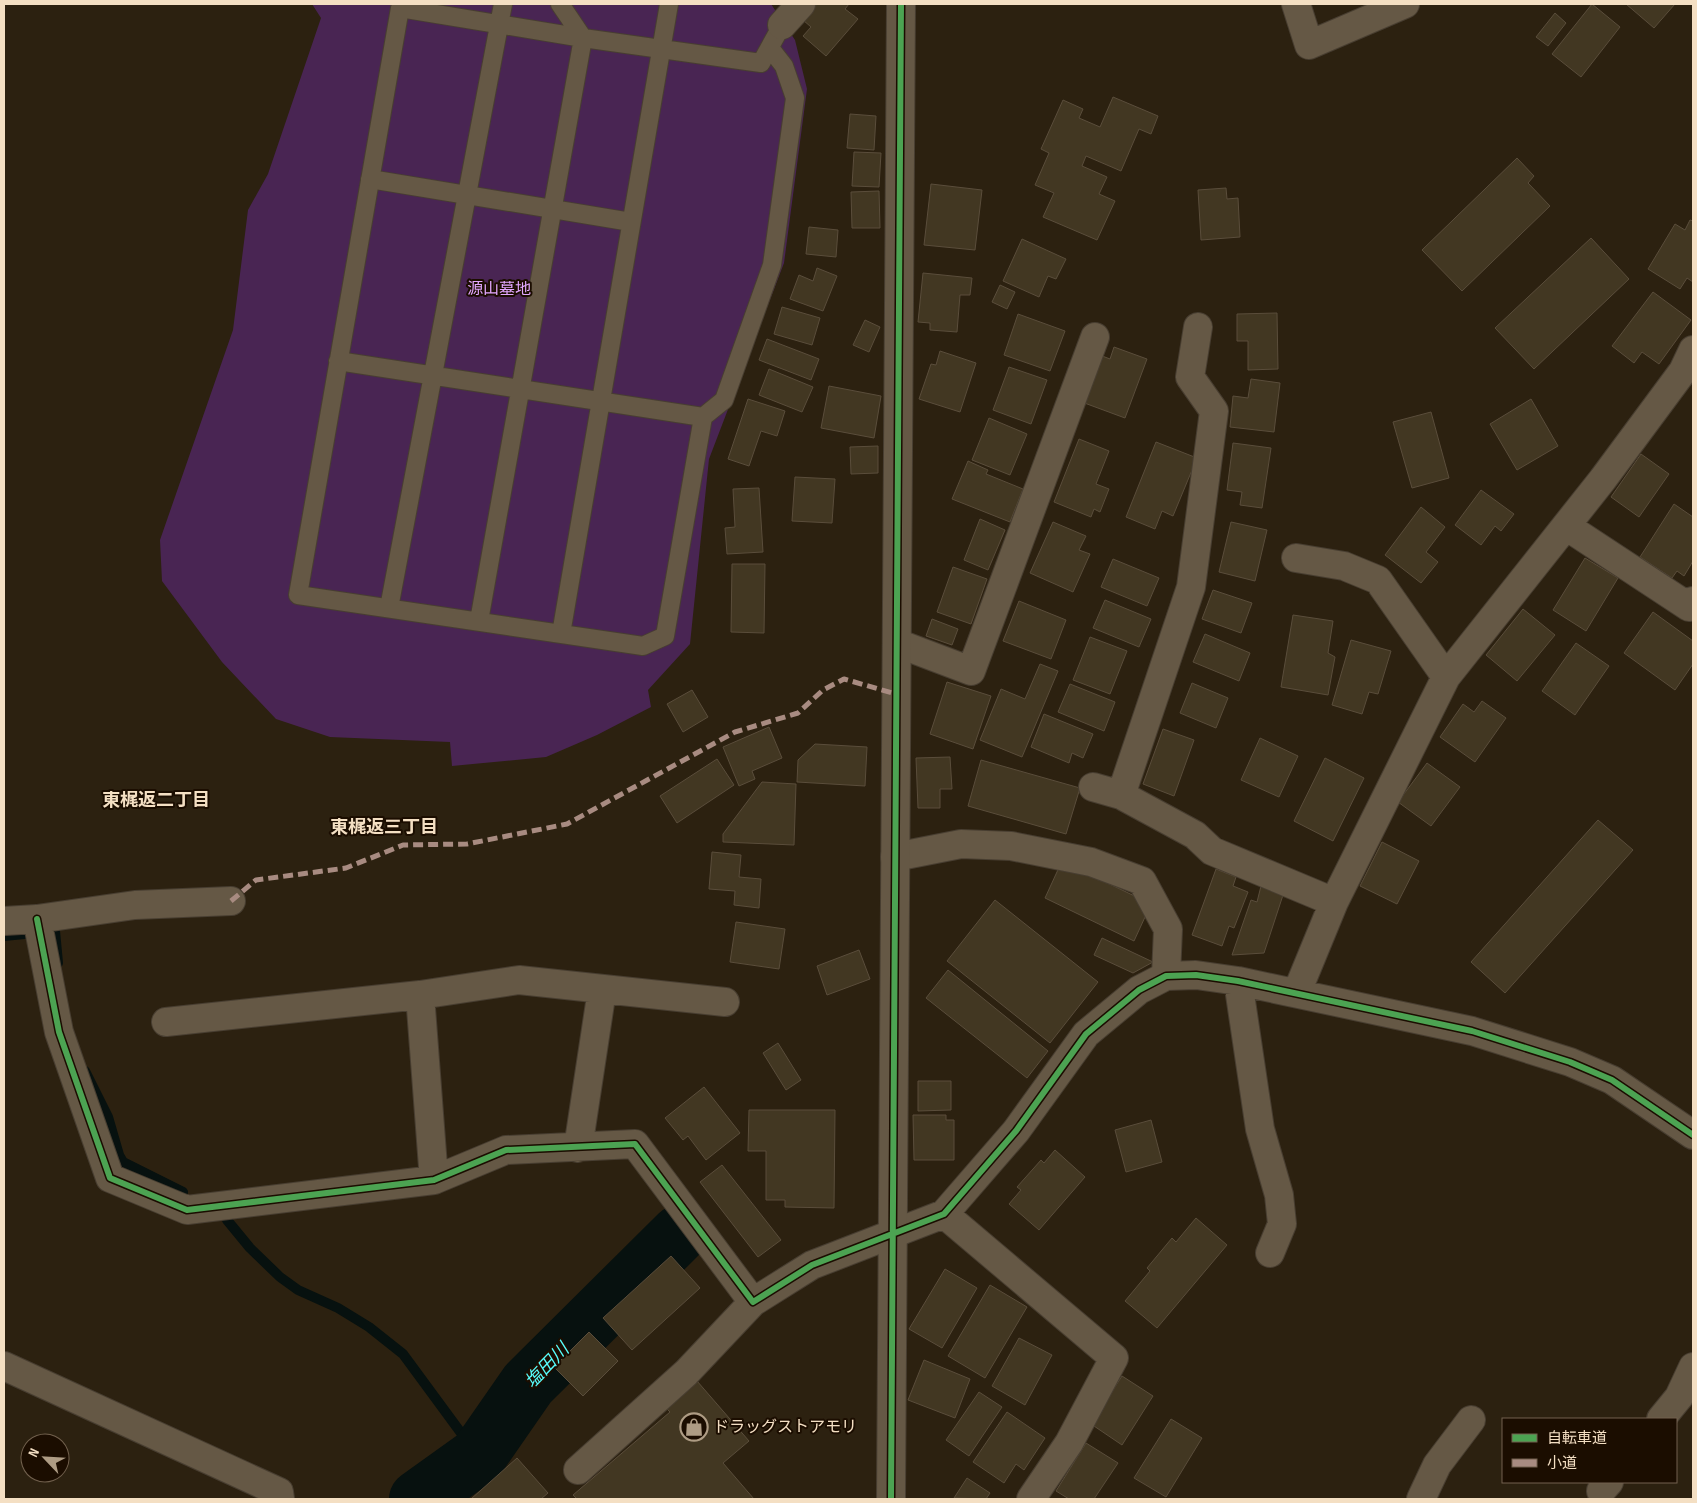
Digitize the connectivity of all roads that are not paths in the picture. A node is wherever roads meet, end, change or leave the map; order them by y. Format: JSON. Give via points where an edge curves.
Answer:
{"nodes":[{"id":1,"x":503,"y":4,"type":"edge"},
{"id":2,"x":560,"y":4,"type":"edge"},
{"id":3,"x":670,"y":4,"type":"edge"},
{"id":4,"x":801,"y":4,"type":"edge"},
{"id":5,"x":902,"y":4,"type":"edge"},
{"id":6,"x":1296,"y":4,"type":"edge"},
{"id":7,"x":1405,"y":4,"type":"edge"},
{"id":8,"x":500,"y":24,"type":"junction"},
{"id":9,"x":776,"y":36,"type":"junction"},
{"id":10,"x":583,"y":38,"type":"junction"},
{"id":11,"x":662,"y":49,"type":"junction"},
{"id":12,"x":370,"y":179,"type":"junction"},
{"id":13,"x":467,"y":196,"type":"junction"},
{"id":14,"x":552,"y":210,"type":"junction"},
{"id":15,"x":631,"y":222,"type":"junction"},
{"id":16,"x":1198,"y":327,"type":"dead end"},
{"id":17,"x":1095,"y":337,"type":"dead end"},
{"id":18,"x":1693,"y":350,"type":"edge"},
{"id":19,"x":338,"y":360,"type":"junction"},
{"id":20,"x":433,"y":376,"type":"junction"},
{"id":21,"x":520,"y":390,"type":"junction"},
{"id":22,"x":601,"y":402,"type":"junction"},
{"id":23,"x":703,"y":417,"type":"junction"},
{"id":24,"x":1566,"y":526,"type":"junction"},
{"id":25,"x":1296,"y":558,"type":"dead end"},
{"id":26,"x":1693,"y":600,"type":"edge"},
{"id":27,"x":389,"y":608,"type":"junction"},
{"id":28,"x":479,"y":622,"type":"junction"},
{"id":29,"x":561,"y":634,"type":"junction"},
{"id":30,"x":897,"y":643,"type":"junction"},
{"id":31,"x":1446,"y":677,"type":"junction"},
{"id":32,"x":1093,"y":787,"type":"dead end"},
{"id":33,"x":1121,"y":795,"type":"junction"},
{"id":34,"x":895,"y":857,"type":"junction"},
{"id":35,"x":231,"y":901,"type":"dead end"},
{"id":36,"x":1334,"y":902,"type":"junction"},
{"id":37,"x":37,"y":919,"type":"junction"},
{"id":38,"x":4,"y":921,"type":"edge"},
{"id":39,"x":1166,"y":976,"type":"junction"},
{"id":40,"x":1238,"y":981,"type":"junction"},
{"id":41,"x":602,"y":990,"type":"junction"},
{"id":42,"x":1297,"y":992,"type":"junction"},
{"id":43,"x":420,"y":995,"type":"junction"},
{"id":44,"x":725,"y":1002,"type":"dead end"},
{"id":45,"x":166,"y":1022,"type":"dead end"},
{"id":46,"x":1693,"y":1135,"type":"edge"},
{"id":47,"x":578,"y":1148,"type":"junction"},
{"id":48,"x":434,"y":1180,"type":"junction"},
{"id":49,"x":944,"y":1214,"type":"junction"},
{"id":50,"x":892,"y":1235,"type":"junction"},
{"id":51,"x":1270,"y":1253,"type":"dead end"},
{"id":52,"x":753,"y":1302,"type":"junction"},
{"id":53,"x":4,"y":1366,"type":"edge"},
{"id":54,"x":1693,"y":1368,"type":"edge"},
{"id":55,"x":1662,"y":1418,"type":"edge"},
{"id":56,"x":1472,"y":1420,"type":"dead end"},
{"id":57,"x":578,"y":1470,"type":"dead end"},
{"id":58,"x":280,"y":1499,"type":"edge"},
{"id":59,"x":891,"y":1499,"type":"edge"},
{"id":60,"x":1031,"y":1499,"type":"edge"},
{"id":61,"x":1421,"y":1499,"type":"edge"}],
"edges":[{"from":1,"to":8,"type":"lane"},
{"from":2,"to":10,"type":"lane"},
{"from":3,"to":11,"type":"lane"},
{"from":4,"to":9,"type":"street"},
{"from":5,"to":30,"type":"street"},
{"from":6,"to":7,"type":"street","via":[[1310,45]]},
{"from":8,"to":10,"type":"lane"},
{"from":8,"to":12,"type":"lane","via":[[400,8]]},
{"from":8,"to":13,"type":"lane"},
{"from":9,"to":11,"type":"lane","via":[[761,64]]},
{"from":9,"to":23,"type":"lane","via":[[795,98],[772,265],[724,400]]},
{"from":10,"to":11,"type":"lane"},
{"from":10,"to":14,"type":"lane"},
{"from":11,"to":15,"type":"lane"},
{"from":12,"to":13,"type":"lane"},
{"from":12,"to":19,"type":"lane"},
{"from":13,"to":14,"type":"lane"},
{"from":13,"to":20,"type":"lane"},
{"from":14,"to":15,"type":"lane"},
{"from":14,"to":21,"type":"lane"},
{"from":15,"to":22,"type":"lane"},
{"from":16,"to":33,"type":"street","via":[[1190,377],[1214,411],[1191,587]]},
{"from":17,"to":30,"type":"street","via":[[971,671]]},
{"from":18,"to":24,"type":"street","via":[[1683,371]]},
{"from":19,"to":20,"type":"lane"},
{"from":19,"to":27,"type":"lane","via":[[298,594]]},
{"from":20,"to":21,"type":"lane"},
{"from":20,"to":27,"type":"lane"},
{"from":21,"to":22,"type":"lane"},
{"from":21,"to":28,"type":"lane"},
{"from":22,"to":23,"type":"lane"},
{"from":22,"to":29,"type":"lane"},
{"from":23,"to":29,"type":"lane","via":[[665,636],[643,646]]},
{"from":24,"to":26,"type":"street","via":[[1689,607]]},
{"from":24,"to":31,"type":"street"},
{"from":25,"to":31,"type":"street","via":[[1344,566],[1378,580]]},
{"from":27,"to":28,"type":"lane"},
{"from":28,"to":29,"type":"lane"},
{"from":30,"to":34,"type":"street"},
{"from":31,"to":36,"type":"street"},
{"from":32,"to":33,"type":"street"},
{"from":33,"to":36,"type":"street","via":[[1195,835],[1212,851]]},
{"from":34,"to":39,"type":"street","via":[[961,844],[1010,846],[1091,862],[1142,881],[1168,929]]},
{"from":34,"to":50,"type":"street"},
{"from":35,"to":37,"type":"street","via":[[135,905]]},
{"from":36,"to":42,"type":"street"},
{"from":37,"to":38,"type":"street"},
{"from":37,"to":48,"type":"street","via":[[59,1032],[110,1178],[187,1210]]},
{"from":39,"to":40,"type":"street","via":[[1196,974]]},
{"from":39,"to":49,"type":"street","via":[[1139,990],[1086,1034],[1016,1131]]},
{"from":40,"to":42,"type":"street"},
{"from":40,"to":51,"type":"street","via":[[1260,1129],[1279,1195],[1282,1224]]},
{"from":41,"to":43,"type":"street","via":[[519,980]]},
{"from":41,"to":44,"type":"street"},
{"from":41,"to":47,"type":"street"},
{"from":42,"to":46,"type":"street","via":[[1472,1031],[1570,1062],[1612,1080]]},
{"from":43,"to":45,"type":"street"},
{"from":43,"to":48,"type":"street"},
{"from":47,"to":48,"type":"street","via":[[506,1150]]},
{"from":47,"to":52,"type":"street","via":[[635,1144]]},
{"from":49,"to":50,"type":"street"},
{"from":49,"to":60,"type":"street","via":[[1114,1358],[1069,1443]]},
{"from":50,"to":52,"type":"street","via":[[812,1265]]},
{"from":50,"to":59,"type":"street"},
{"from":52,"to":57,"type":"street","via":[[686,1374]]},
{"from":53,"to":58,"type":"street","via":[[278,1492]]},
{"from":54,"to":55,"type":"street","via":[[1679,1397]]},
{"from":56,"to":61,"type":"street","via":[[1437,1466]]}]}
